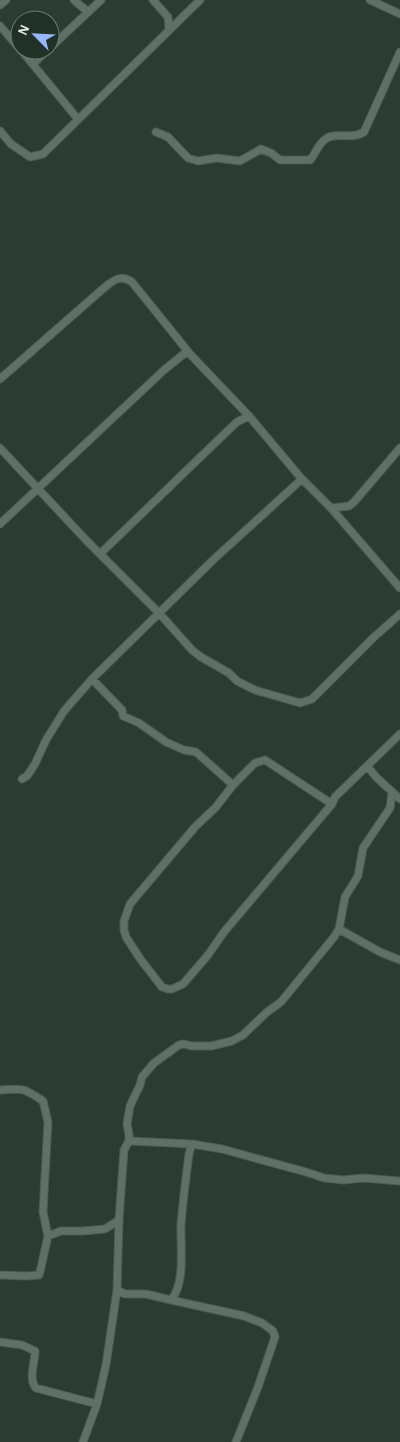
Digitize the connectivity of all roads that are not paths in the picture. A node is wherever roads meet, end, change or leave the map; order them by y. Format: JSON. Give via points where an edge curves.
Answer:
{"nodes":[{"id":1,"x":6,"y":0,"type":"edge"},
{"id":2,"x":74,"y":0,"type":"edge"},
{"id":3,"x":101,"y":0,"type":"edge"},
{"id":4,"x":153,"y":0,"type":"edge"},
{"id":5,"x":200,"y":0,"type":"edge"},
{"id":6,"x":370,"y":0,"type":"edge"},
{"id":7,"x":0,"y":5,"type":"edge"},
{"id":8,"x":88,"y":12,"type":"junction"},
{"id":9,"x":400,"y":14,"type":"edge"},
{"id":10,"x":168,"y":17,"type":"junction"},
{"id":11,"x":178,"y":21,"type":"junction"},
{"id":12,"x":0,"y":26,"type":"edge"},
{"id":13,"x":170,"y":29,"type":"junction"},
{"id":14,"x":10,"y":38,"type":"edge"},
{"id":15,"x":60,"y":39,"type":"edge"},
{"id":16,"x":400,"y":52,"type":"edge"},
{"id":17,"x":29,"y":60,"type":"edge"},
{"id":18,"x":37,"y":60,"type":"edge"},
{"id":19,"x":33,"y":64,"type":"junction"},
{"id":20,"x":78,"y":118,"type":"junction"},
{"id":21,"x":0,"y":131,"type":"edge"},
{"id":22,"x":156,"y":132,"type":"dead end"},
{"id":23,"x":190,"y":354,"type":"junction"},
{"id":24,"x":0,"y":379,"type":"edge"},
{"id":25,"x":249,"y":416,"type":"junction"},
{"id":26,"x":0,"y":448,"type":"edge"},
{"id":27,"x":400,"y":448,"type":"edge"},
{"id":28,"x":302,"y":479,"type":"junction"},
{"id":29,"x":38,"y":489,"type":"junction"},
{"id":30,"x":349,"y":506,"type":"junction"},
{"id":31,"x":330,"y":508,"type":"junction"},
{"id":32,"x":0,"y":524,"type":"edge"},
{"id":33,"x":344,"y":524,"type":"junction"},
{"id":34,"x":101,"y":554,"type":"junction"},
{"id":35,"x":400,"y":575,"type":"edge"},
{"id":36,"x":394,"y":582,"type":"junction"},
{"id":37,"x":400,"y":588,"type":"edge"},
{"id":38,"x":159,"y":613,"type":"junction"},
{"id":39,"x":400,"y":614,"type":"edge"},
{"id":40,"x":92,"y":679,"type":"junction"},
{"id":41,"x":400,"y":734,"type":"edge"},
{"id":42,"x":367,"y":766,"type":"junction"},
{"id":43,"x":22,"y":780,"type":"dead end"},
{"id":44,"x":233,"y":785,"type":"junction"},
{"id":45,"x":392,"y":793,"type":"junction"},
{"id":46,"x":400,"y":799,"type":"edge"},
{"id":47,"x":332,"y":804,"type":"junction"},
{"id":48,"x":339,"y":929,"type":"junction"},
{"id":49,"x":400,"y":960,"type":"edge"},
{"id":50,"x":0,"y":1090,"type":"edge"},
{"id":51,"x":129,"y":1141,"type":"junction"},
{"id":52,"x":192,"y":1144,"type":"junction"},
{"id":53,"x":400,"y":1181,"type":"edge"},
{"id":54,"x":119,"y":1220,"type":"junction"},
{"id":55,"x":48,"y":1236,"type":"junction"},
{"id":56,"x":0,"y":1275,"type":"edge"},
{"id":57,"x":117,"y":1290,"type":"junction"},
{"id":58,"x":172,"y":1300,"type":"junction"},
{"id":59,"x":0,"y":1342,"type":"edge"},
{"id":60,"x":97,"y":1404,"type":"junction"},
{"id":61,"x":83,"y":1442,"type":"edge"},
{"id":62,"x":236,"y":1442,"type":"edge"}],
"edges":[{"from":1,"to":7,"type":"street"},
{"from":2,"to":8,"type":"street"},
{"from":3,"to":8,"type":"street"},
{"from":4,"to":10,"type":"street"},
{"from":5,"to":11,"type":"street"},
{"from":6,"to":9,"type":"street"},
{"from":8,"to":15,"type":"street"},
{"from":10,"to":11,"type":"street"},
{"from":10,"to":13,"type":"street"},
{"from":11,"to":13,"type":"street"},
{"from":12,"to":14,"type":"street"},
{"from":13,"to":20,"type":"street"},
{"from":16,"to":22,"type":"street","via":[[364,132],[356,136],[327,138],[316,147],[310,160],[280,160],[261,149],[240,161],[217,158],[198,161],[188,158],[168,137]]},
{"from":17,"to":19,"type":"street"},
{"from":18,"to":19,"type":"street"},
{"from":19,"to":20,"type":"street"},
{"from":20,"to":21,"type":"street","via":[[43,154],[33,157],[12,144]]},
{"from":23,"to":24,"type":"street","via":[[132,282],[121,277],[105,287]]},
{"from":23,"to":25,"type":"street"},
{"from":23,"to":29,"type":"street","via":[[185,353],[164,370]]},
{"from":25,"to":28,"type":"street"},
{"from":25,"to":34,"type":"street","via":[[237,422]]},
{"from":26,"to":29,"type":"street"},
{"from":27,"to":30,"type":"street","via":[[365,492]]},
{"from":28,"to":31,"type":"street"},
{"from":28,"to":38,"type":"street"},
{"from":29,"to":32,"type":"street"},
{"from":29,"to":34,"type":"street"},
{"from":30,"to":31,"type":"street"},
{"from":30,"to":33,"type":"street"},
{"from":31,"to":33,"type":"street"},
{"from":33,"to":36,"type":"street"},
{"from":34,"to":38,"type":"street"},
{"from":35,"to":36,"type":"street"},
{"from":36,"to":37,"type":"street"},
{"from":38,"to":39,"type":"street","via":[[192,650],[238,681],[255,690],[300,703],[312,699]]},
{"from":38,"to":40,"type":"street"},
{"from":40,"to":43,"type":"street","via":[[64,711],[35,764]]},
{"from":40,"to":44,"type":"street","via":[[122,710],[123,716],[166,742],[196,752]]},
{"from":41,"to":42,"type":"street"},
{"from":42,"to":45,"type":"street"},
{"from":42,"to":47,"type":"street"},
{"from":44,"to":47,"type":"street","via":[[255,763],[265,760]]},
{"from":44,"to":47,"type":"street","via":[[130,904],[125,916],[126,937],[162,987],[168,989],[183,984]]},
{"from":45,"to":46,"type":"street"},
{"from":45,"to":48,"type":"street","via":[[390,808],[363,848],[358,876],[345,897]]},
{"from":48,"to":49,"type":"street"},
{"from":48,"to":51,"type":"street","via":[[281,1002],[243,1035],[211,1046],[179,1045],[154,1063],[142,1077],[130,1106],[126,1124]]},
{"from":50,"to":55,"type":"street","via":[[28,1090],[46,1107],[43,1212]]},
{"from":51,"to":52,"type":"street"},
{"from":51,"to":54,"type":"street","via":[[124,1150]]},
{"from":52,"to":53,"type":"street","via":[[324,1178]]},
{"from":52,"to":58,"type":"street","via":[[181,1226],[178,1290]]},
{"from":54,"to":55,"type":"street","via":[[105,1229],[61,1231]]},
{"from":54,"to":57,"type":"street"},
{"from":55,"to":56,"type":"street","via":[[38,1275]]},
{"from":57,"to":58,"type":"street","via":[[125,1294],[146,1294]]},
{"from":57,"to":60,"type":"street"},
{"from":58,"to":62,"type":"street","via":[[244,1316],[273,1331],[275,1337]]},
{"from":59,"to":60,"type":"street","via":[[35,1351],[32,1378],[36,1388]]},
{"from":60,"to":61,"type":"street"}]}
